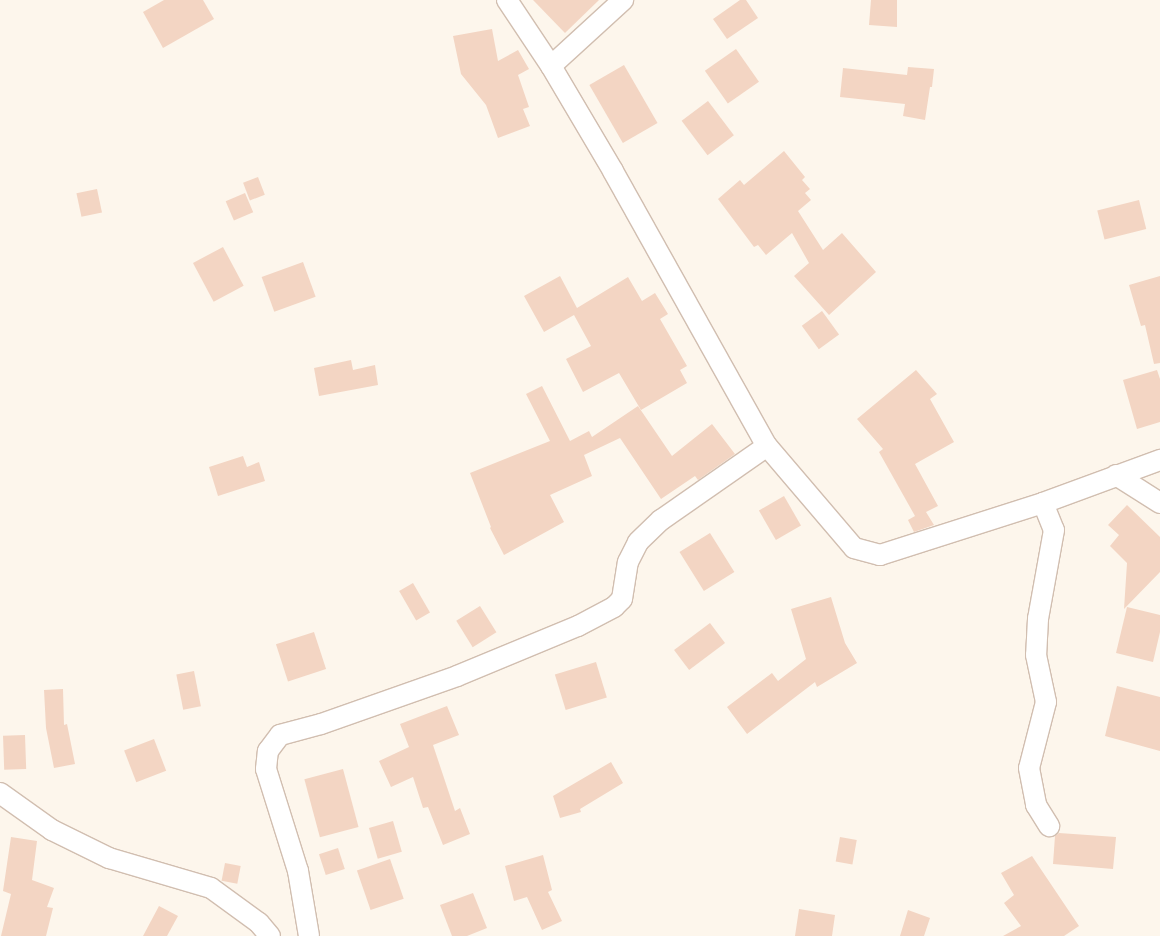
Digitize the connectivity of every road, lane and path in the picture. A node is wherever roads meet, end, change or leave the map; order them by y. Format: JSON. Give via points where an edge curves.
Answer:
{"nodes":[{"id":1,"x":508,"y":0,"type":"edge"},
{"id":2,"x":624,"y":0,"type":"edge"},
{"id":3,"x":551,"y":66,"type":"junction"},
{"id":4,"x":767,"y":446,"type":"junction"},
{"id":5,"x":1160,"y":460,"type":"edge"},
{"id":6,"x":1116,"y":475,"type":"junction"},
{"id":7,"x":1160,"y":502,"type":"edge"},
{"id":8,"x":1043,"y":503,"type":"junction"},
{"id":9,"x":0,"y":793,"type":"edge"},
{"id":10,"x":1049,"y":826,"type":"dead end"},
{"id":11,"x":270,"y":936,"type":"edge"},
{"id":12,"x":309,"y":936,"type":"edge"}],
"edges":[{"from":1,"to":3,"type":"street"},
{"from":2,"to":3,"type":"street"},
{"from":3,"to":4,"type":"street"},
{"from":4,"to":8,"type":"street","via":[[854,548],[880,555]]},
{"from":4,"to":12,"type":"street","via":[[660,520],[638,542],[628,562],[622,599],[614,606],[578,626],[457,676],[321,724],[280,735],[268,751],[266,769],[298,871]]},
{"from":5,"to":6,"type":"street"},
{"from":6,"to":7,"type":"street"},
{"from":6,"to":8,"type":"street"},
{"from":8,"to":10,"type":"street","via":[[1054,530],[1038,619],[1036,655],[1046,702],[1029,768],[1036,805]]},
{"from":9,"to":11,"type":"street","via":[[52,830],[109,858],[211,888],[259,923]]}]}
